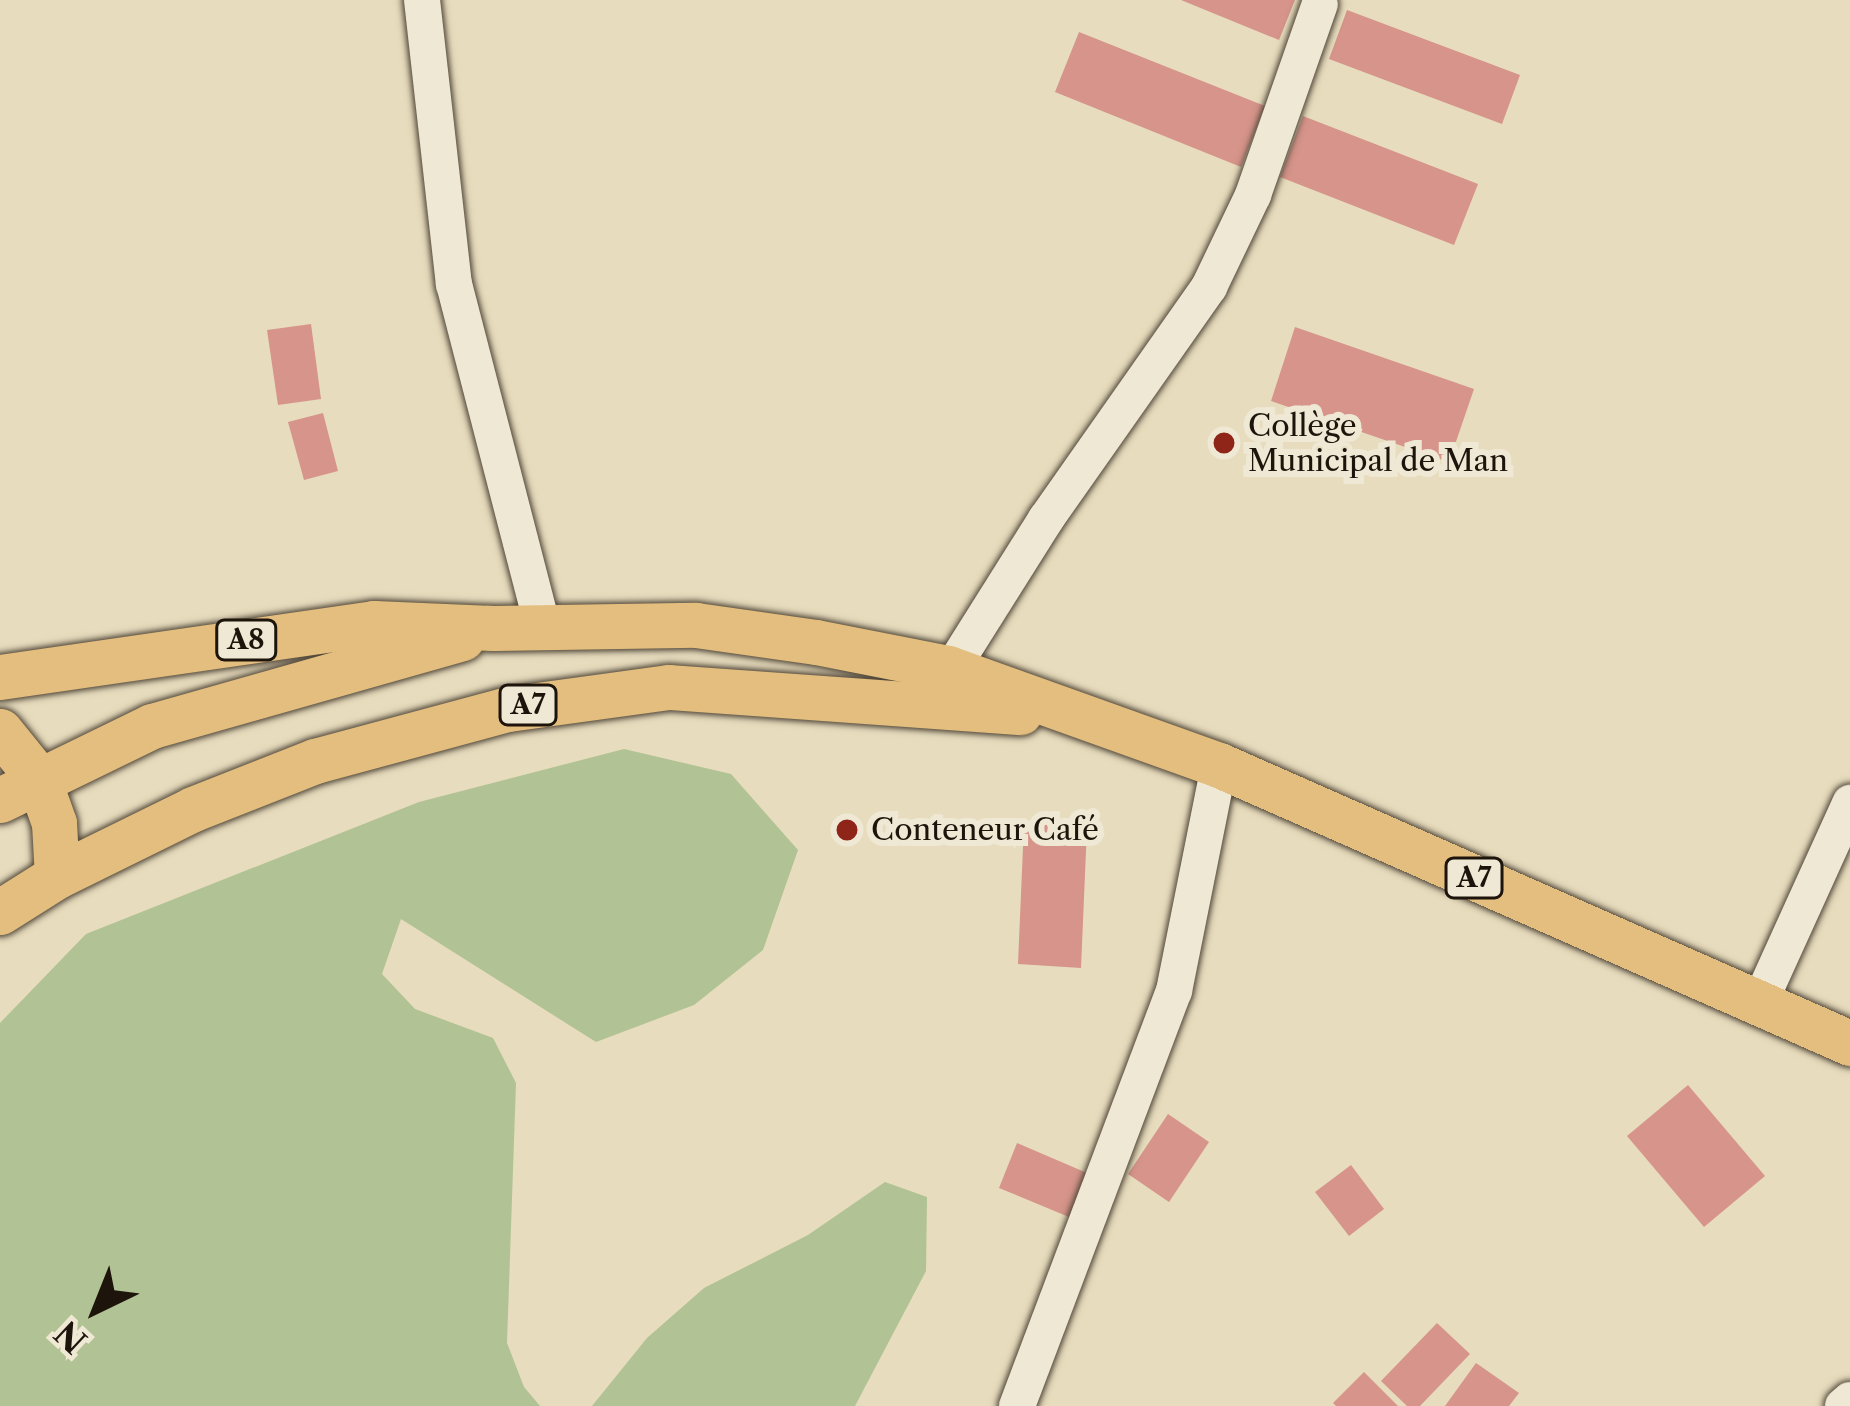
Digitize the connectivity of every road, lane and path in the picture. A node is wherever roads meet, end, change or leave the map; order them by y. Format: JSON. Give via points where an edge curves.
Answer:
{"nodes":[{"id":1,"x":422,"y":0,"type":"edge"},
{"id":2,"x":1320,"y":4,"type":"dead end"},
{"id":3,"x":544,"y":627,"type":"junction"},
{"id":4,"x":494,"y":628,"type":"junction"},
{"id":5,"x":0,"y":677,"type":"edge"},
{"id":6,"x":940,"y":686,"type":"junction"},
{"id":7,"x":0,"y":731,"type":"edge"},
{"id":8,"x":1219,"y":765,"type":"junction"},
{"id":9,"x":19,"y":789,"type":"edge"},
{"id":10,"x":1850,"y":803,"type":"edge"},
{"id":11,"x":57,"y":876,"type":"junction"},
{"id":12,"x":0,"y":912,"type":"edge"},
{"id":13,"x":1759,"y":1004,"type":"junction"},
{"id":14,"x":1850,"y":1043,"type":"edge"},
{"id":15,"x":1850,"y":1400,"type":"edge"},
{"id":16,"x":1017,"y":1406,"type":"edge"},
{"id":17,"x":1843,"y":1406,"type":"edge"}],
"edges":[{"from":1,"to":3,"type":"street","via":[[454,284]]},
{"from":2,"to":6,"type":"street","via":[[1253,195],[1209,287]]},
{"from":3,"to":4,"type":"main road","number":"A7"},
{"from":3,"to":6,"type":"main road","number":"A7","via":[[696,625]]},
{"from":4,"to":5,"type":"main road","number":"A8","via":[[374,623]]},
{"from":4,"to":9,"type":"main road","number":"A7","via":[[152,727]]},
{"from":6,"to":8,"type":"main road","number":"A7","via":[[1096,719]]},
{"from":6,"to":11,"type":"main road","number":"A7","via":[[669,687],[508,709],[315,761]]},
{"from":7,"to":9,"type":"main road"},
{"from":8,"to":13,"type":"main road","number":"A7"},
{"from":8,"to":16,"type":"street","via":[[1174,991]]},
{"from":9,"to":11,"type":"main road","via":[[55,824]]},
{"from":10,"to":13,"type":"street"},
{"from":11,"to":12,"type":"main road","number":"A7"},
{"from":13,"to":14,"type":"main road","number":"A7"},
{"from":15,"to":17,"type":"street"}]}
